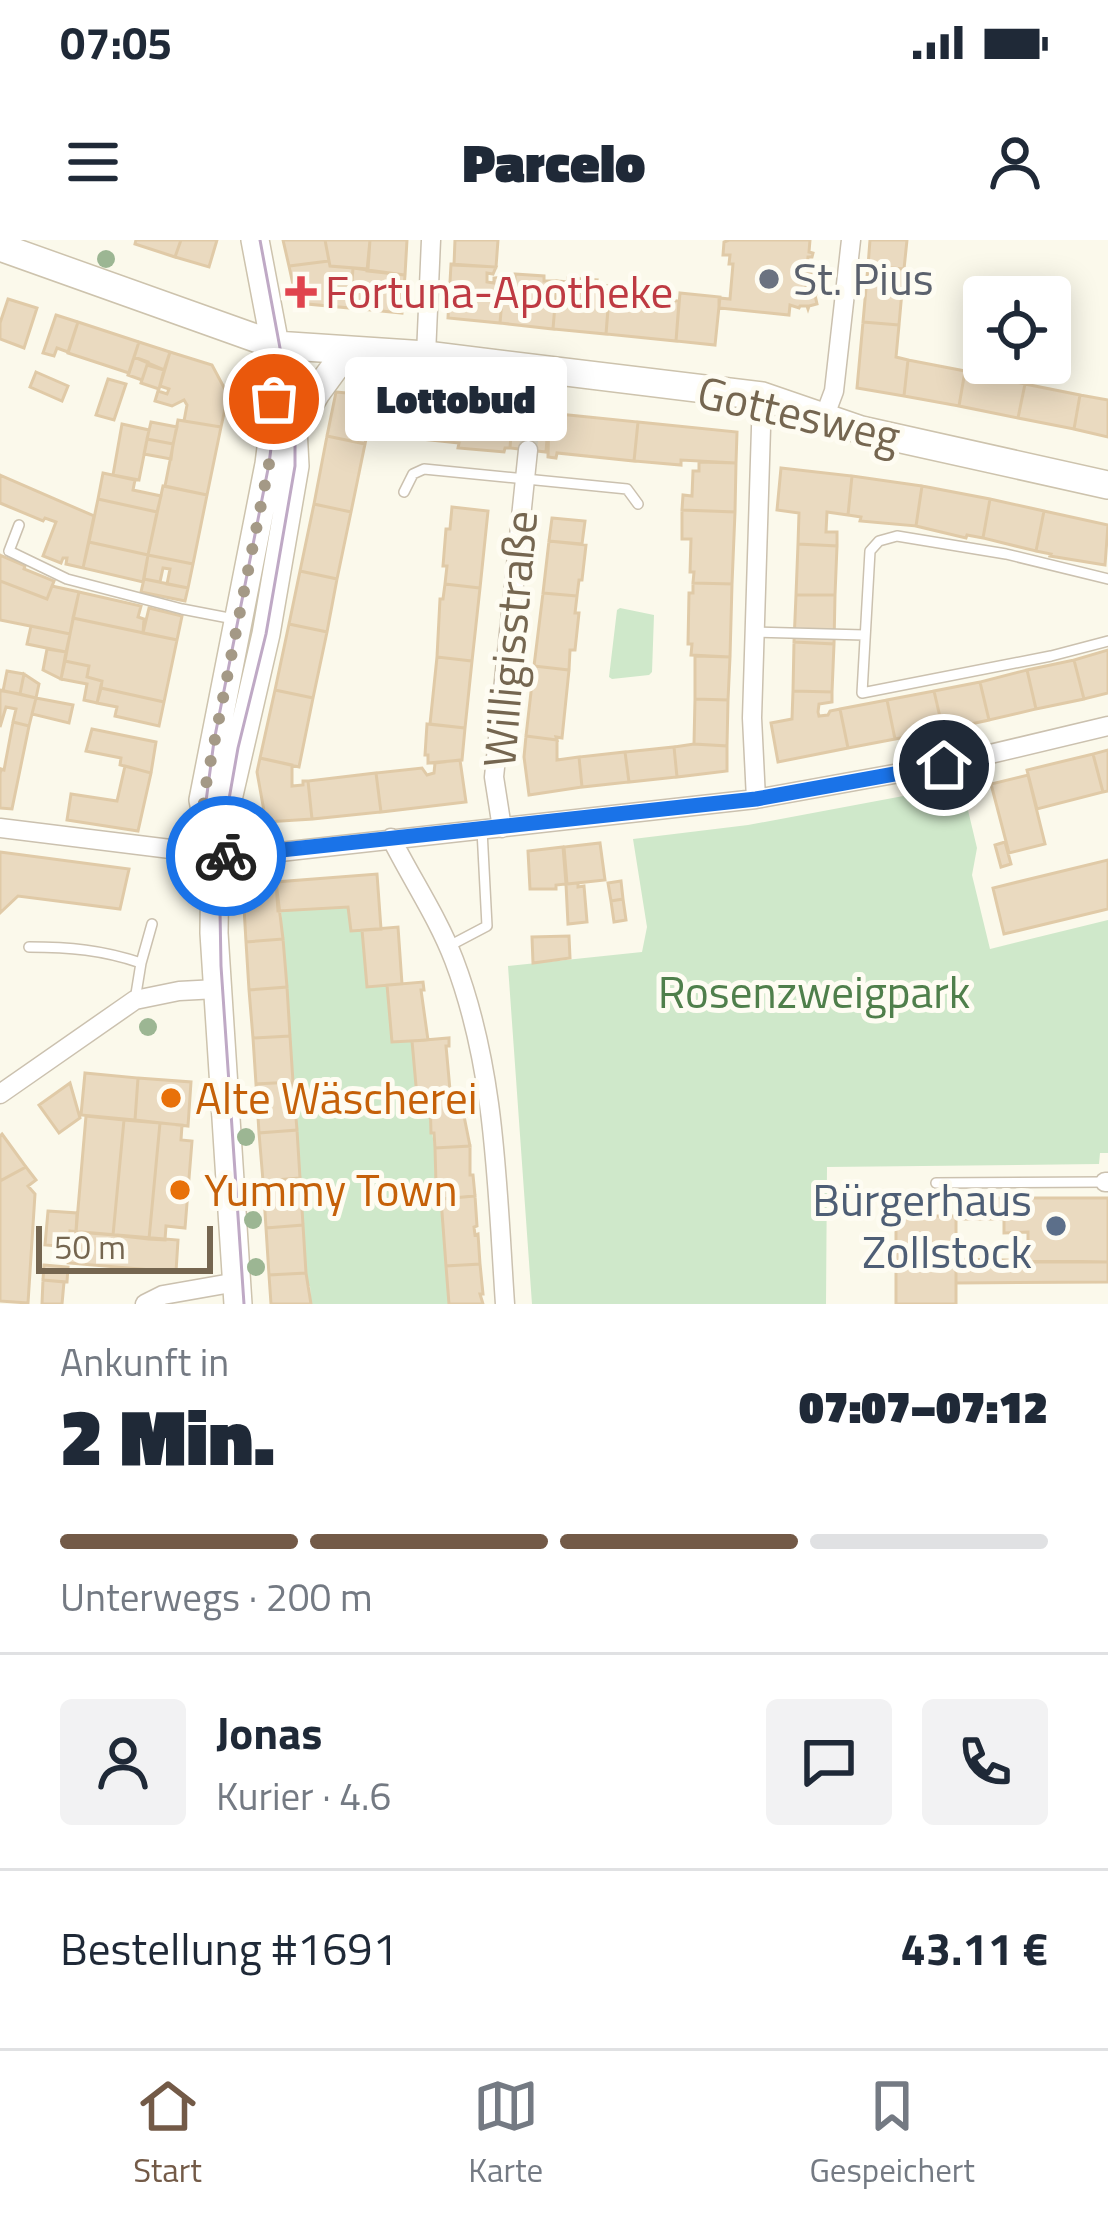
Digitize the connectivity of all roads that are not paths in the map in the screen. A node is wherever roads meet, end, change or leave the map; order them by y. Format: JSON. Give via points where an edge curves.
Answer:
{"nodes":[{"id":1,"x":255,"y":240,"type":"edge"},
{"id":2,"x":431,"y":240,"type":"edge"},
{"id":3,"x":851,"y":240,"type":"edge"},
{"id":4,"x":0,"y":247,"type":"edge"},
{"id":5,"x":275,"y":345,"type":"junction"},
{"id":6,"x":362,"y":351,"type":"junction"},
{"id":7,"x":426,"y":356,"type":"junction"},
{"id":8,"x":536,"y":368,"type":"junction"},
{"id":9,"x":762,"y":396,"type":"junction"},
{"id":10,"x":532,"y":411,"type":"tunnel mouth"},
{"id":11,"x":825,"y":416,"type":"junction"},
{"id":12,"x":295,"y":429,"type":"junction"},
{"id":13,"x":528,"y":450,"type":"tunnel mouth"},
{"id":14,"x":525,"y":478,"type":"junction"},
{"id":15,"x":1108,"y":485,"type":"edge"},
{"id":16,"x":404,"y":492,"type":"dead end"},
{"id":17,"x":638,"y":504,"type":"dead end"},
{"id":18,"x":19,"y":525,"type":"dead end"},
{"id":19,"x":1108,"y":579,"type":"edge"},
{"id":20,"x":239,"y":620,"type":"junction"},
{"id":21,"x":755,"y":632,"type":"junction"},
{"id":22,"x":864,"y":635,"type":"junction"},
{"id":23,"x":1108,"y":641,"type":"edge"},
{"id":24,"x":1108,"y":726,"type":"edge"},
{"id":25,"x":756,"y":799,"type":"junction"},
{"id":26,"x":0,"y":828,"type":"edge"},
{"id":27,"x":492,"y":829,"type":"junction"},
{"id":28,"x":391,"y":838,"type":"junction"},
{"id":29,"x":215,"y":856,"type":"junction"},
{"id":30,"x":152,"y":924,"type":"dead end"},
{"id":31,"x":448,"y":946,"type":"junction"},
{"id":32,"x":29,"y":947,"type":"dead end"},
{"id":33,"x":141,"y":963,"type":"junction"},
{"id":34,"x":217,"y":989,"type":"junction"},
{"id":35,"x":135,"y":1000,"type":"junction"},
{"id":36,"x":0,"y":1094,"type":"edge"},
{"id":37,"x":1106,"y":1182,"type":"edge"},
{"id":38,"x":936,"y":1183,"type":"dead end"},
{"id":39,"x":237,"y":1293,"type":"edge"},
{"id":40,"x":145,"y":1304,"type":"edge"},
{"id":41,"x":506,"y":1304,"type":"edge"}],
"edges":[{"from":1,"to":5,"type":"street"},
{"from":2,"to":7,"type":"street"},
{"from":3,"to":11,"type":"street"},
{"from":4,"to":5,"type":"street","name":"Gottesweg"},
{"from":5,"to":6,"type":"street","name":"Gottesweg"},
{"from":5,"to":12,"type":"street"},
{"from":5,"to":20,"type":"street","via":[[269,464]]},
{"from":6,"to":7,"type":"street","name":"Gottesweg"},
{"from":6,"to":12,"type":"street","via":[[334,367]]},
{"from":7,"to":8,"type":"street","name":"Gottesweg"},
{"from":8,"to":9,"type":"street","name":"Gottesweg"},
{"from":8,"to":10,"type":"street"},
{"from":9,"to":11,"type":"street","name":"Gottesweg"},
{"from":9,"to":21,"type":"street"},
{"from":11,"to":15,"type":"street","name":"Gottesweg"},
{"from":12,"to":29,"type":"street","via":[[266,634]]},
{"from":13,"to":14,"type":"street","name":"Willigisstraße"},
{"from":14,"to":16,"type":"lane","via":[[424,469]]},
{"from":14,"to":17,"type":"lane","via":[[627,489]]},
{"from":14,"to":27,"type":"street","name":"Willigisstraße"},
{"from":18,"to":20,"type":"lane","via":[[9,551],[67,579]]},
{"from":19,"to":22,"type":"lane","via":[[897,536],[870,551]]},
{"from":20,"to":29,"type":"street","via":[[203,800]]},
{"from":21,"to":22,"type":"lane"},
{"from":21,"to":25,"type":"street"},
{"from":22,"to":23,"type":"lane","via":[[862,693]]},
{"from":24,"to":25,"type":"street"},
{"from":25,"to":27,"type":"street"},
{"from":26,"to":29,"type":"street"},
{"from":27,"to":28,"type":"street"},
{"from":27,"to":31,"type":"lane","via":[[487,926]]},
{"from":28,"to":29,"type":"street"},
{"from":28,"to":31,"type":"street"},
{"from":29,"to":34,"type":"street"},
{"from":30,"to":33,"type":"lane"},
{"from":31,"to":41,"type":"street","via":[[486,1072]]},
{"from":32,"to":33,"type":"lane","via":[[106,951]]},
{"from":33,"to":35,"type":"lane"},
{"from":34,"to":35,"type":"street"},
{"from":34,"to":39,"type":"street"},
{"from":35,"to":36,"type":"street"},
{"from":37,"to":38,"type":"lane"},
{"from":39,"to":40,"type":"street","via":[[163,1295]]}]}
